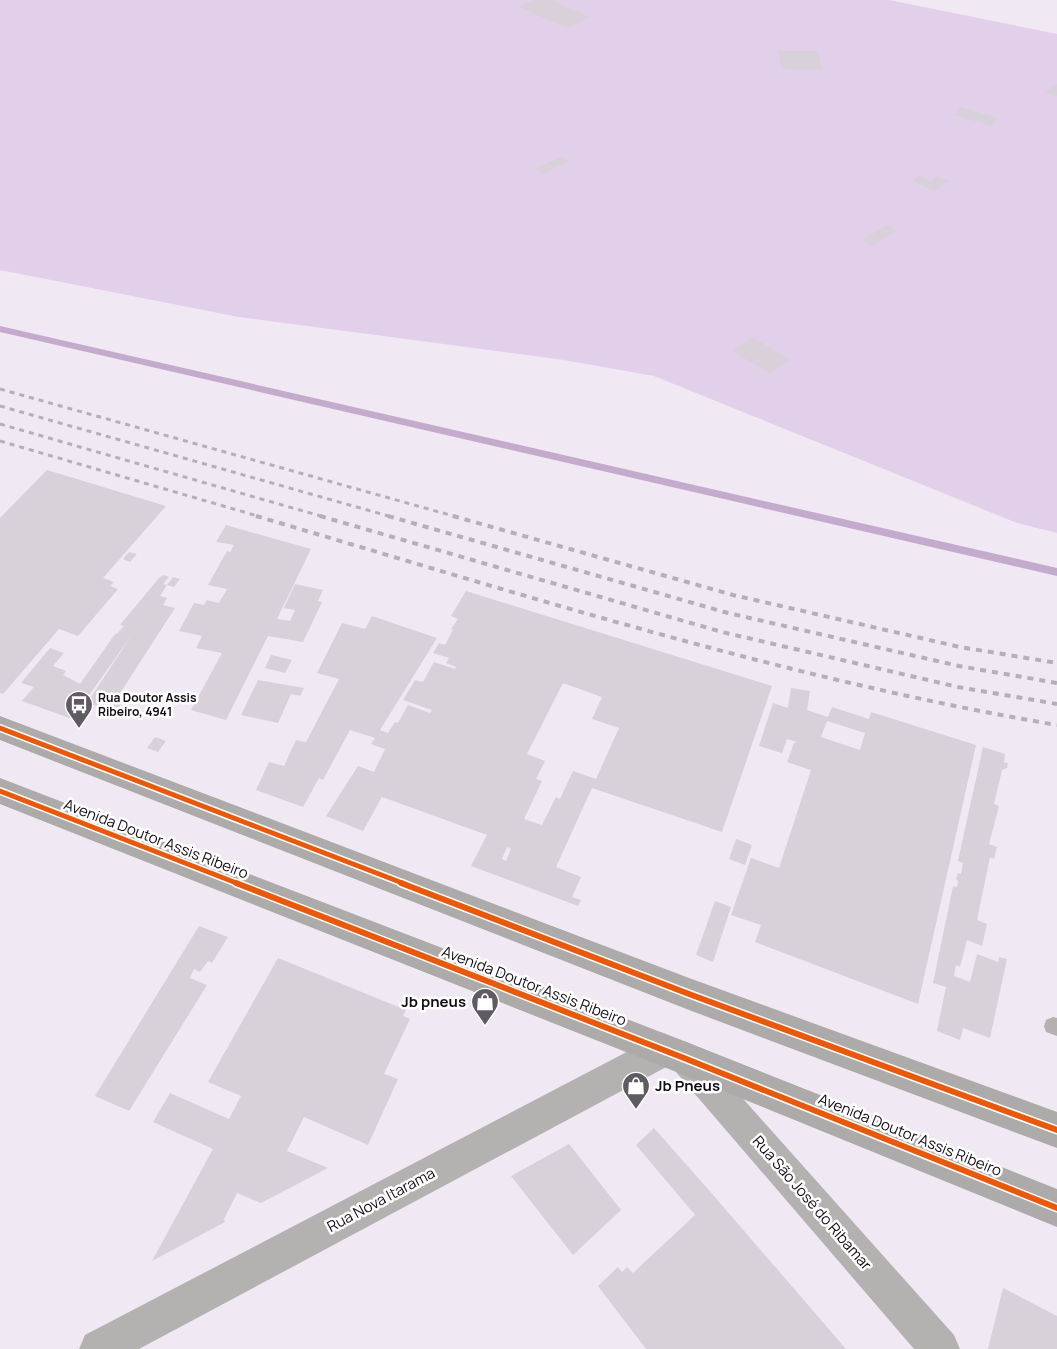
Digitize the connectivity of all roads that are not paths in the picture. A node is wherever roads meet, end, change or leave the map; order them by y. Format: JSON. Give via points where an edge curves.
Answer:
{"nodes":[{"id":1,"x":0,"y":728,"type":"edge"},
{"id":2,"x":0,"y":791,"type":"edge"},
{"id":3,"x":674,"y":1054,"type":"junction"},
{"id":4,"x":1057,"y":1130,"type":"edge"},
{"id":5,"x":1057,"y":1208,"type":"edge"},
{"id":6,"x":99,"y":1349,"type":"edge"},
{"id":7,"x":940,"y":1349,"type":"edge"}],
"edges":[{"from":1,"to":4,"type":"main road","via":[[680,990]]},
{"from":2,"to":3,"type":"main road","name":"Avenida Doutor Assis Ribeiro"},
{"from":3,"to":5,"type":"main road","name":"Avenida Doutor Assis Ribeiro"},
{"from":3,"to":6,"type":"street","name":"Rua Nova Itarama"},
{"from":3,"to":7,"type":"street","name":"Rua São José do Ribamar"}]}
